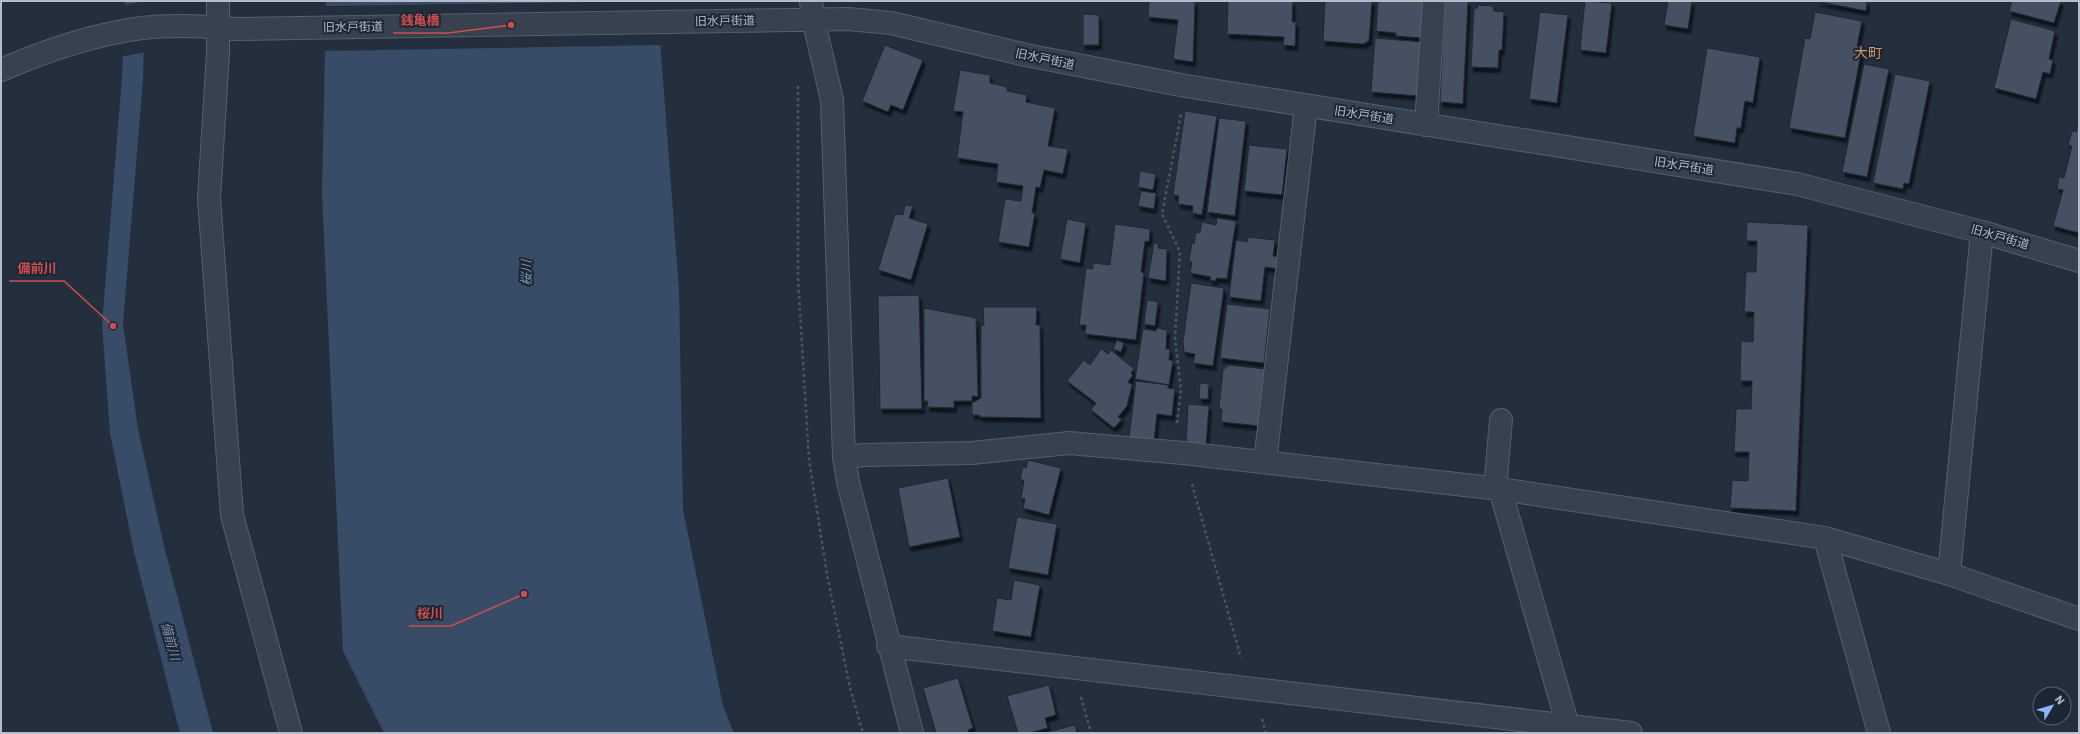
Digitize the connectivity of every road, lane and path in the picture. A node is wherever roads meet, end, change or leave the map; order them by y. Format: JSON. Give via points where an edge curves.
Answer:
{"nodes":[{"id":1,"x":218,"y":1,"type":"edge"},
{"id":2,"x":1434,"y":1,"type":"edge"},
{"id":3,"x":820,"y":10,"type":"edge"},
{"id":4,"x":228,"y":28,"type":"junction"},
{"id":5,"x":1,"y":70,"type":"edge"},
{"id":6,"x":1186,"y":86,"type":"junction"},
{"id":7,"x":1306,"y":106,"type":"junction"},
{"id":8,"x":1426,"y":125,"type":"junction"},
{"id":9,"x":1982,"y":232,"type":"junction"},
{"id":10,"x":2079,"y":261,"type":"edge"},
{"id":11,"x":1501,"y":420,"type":"dead end"},
{"id":12,"x":1179,"y":452,"type":"junction"},
{"id":13,"x":844,"y":457,"type":"junction"},
{"id":14,"x":1265,"y":462,"type":"junction"},
{"id":15,"x":1497,"y":489,"type":"junction"},
{"id":16,"x":1826,"y":538,"type":"junction"},
{"id":17,"x":1949,"y":574,"type":"junction"},
{"id":18,"x":2079,"y":618,"type":"edge"},
{"id":19,"x":888,"y":646,"type":"junction"},
{"id":20,"x":1073,"y":669,"type":"junction"},
{"id":21,"x":1250,"y":690,"type":"junction"},
{"id":22,"x":1569,"y":730,"type":"edge"},
{"id":23,"x":290,"y":733,"type":"edge"},
{"id":24,"x":912,"y":733,"type":"edge"},
{"id":25,"x":1091,"y":733,"type":"edge"},
{"id":26,"x":1631,"y":733,"type":"edge"},
{"id":27,"x":1879,"y":733,"type":"edge"}],
"edges":[{"from":1,"to":4,"type":"street"},
{"from":2,"to":8,"type":"street"},
{"from":3,"to":4,"type":"street","name":"旧水戸街道","via":[[790,20]]},
{"from":3,"to":6,"type":"street","name":"旧水戸街道","via":[[890,23],[1026,55]]},
{"from":3,"to":13,"type":"street","via":[[832,100]]},
{"from":4,"to":5,"type":"street","name":"旧水戸街道","via":[[142,28],[92,38]]},
{"from":4,"to":23,"type":"street","via":[[209,198],[232,515]]},
{"from":6,"to":7,"type":"street","name":"旧水戸街道"},
{"from":6,"to":12,"type":"path","via":[[1162,214],[1180,252],[1175,338],[1181,391]]},
{"from":7,"to":8,"type":"street","name":"旧水戸街道"},
{"from":7,"to":14,"type":"street"},
{"from":8,"to":9,"type":"street","name":"旧水戸街道","via":[[1796,184]]},
{"from":9,"to":10,"type":"street","name":"旧水戸街道"},
{"from":9,"to":17,"type":"street"},
{"from":11,"to":15,"type":"street"},
{"from":12,"to":13,"type":"street","via":[[1069,443],[972,453]]},
{"from":12,"to":14,"type":"street"},
{"from":12,"to":21,"type":"path"},
{"from":13,"to":19,"type":"street"},
{"from":14,"to":15,"type":"street"},
{"from":15,"to":16,"type":"street"},
{"from":15,"to":22,"type":"street"},
{"from":16,"to":17,"type":"street"},
{"from":16,"to":27,"type":"street"},
{"from":17,"to":18,"type":"street"},
{"from":19,"to":20,"type":"street"},
{"from":19,"to":24,"type":"street"},
{"from":20,"to":21,"type":"street"},
{"from":20,"to":25,"type":"path"},
{"from":21,"to":22,"type":"street"},
{"from":22,"to":26,"type":"street"}]}
